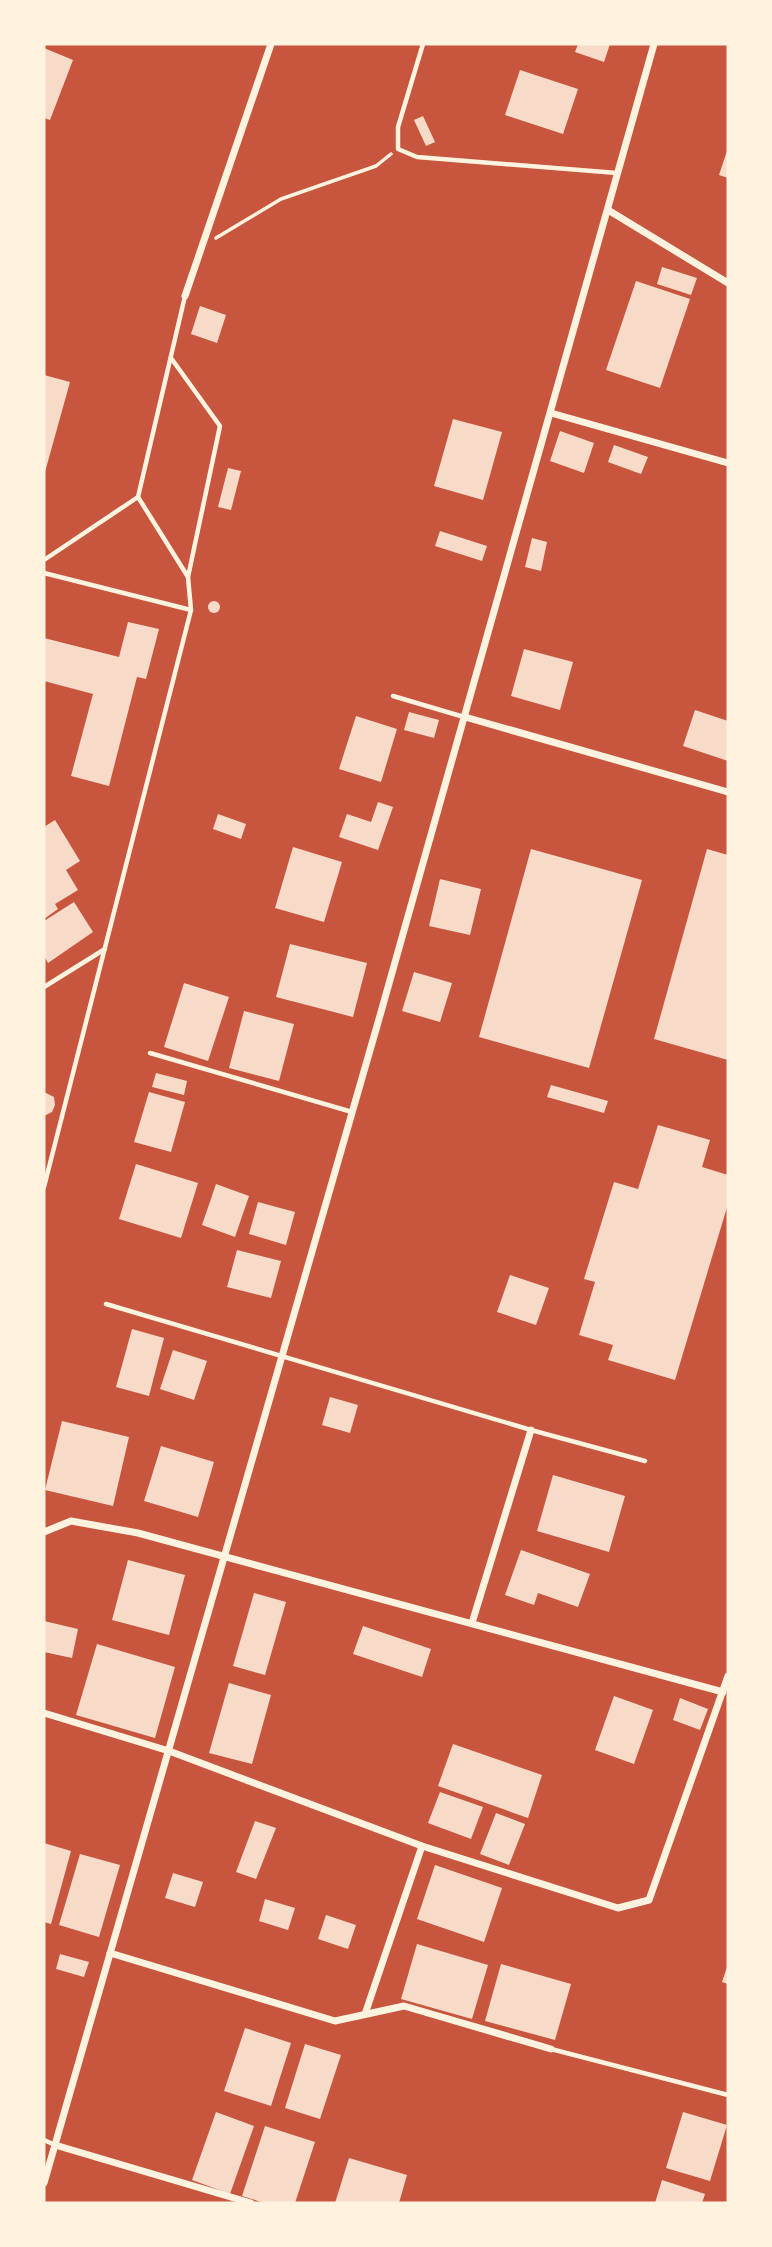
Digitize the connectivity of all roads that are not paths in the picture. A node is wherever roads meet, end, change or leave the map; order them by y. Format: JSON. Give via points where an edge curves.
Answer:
{"nodes":[{"id":1,"x":271,"y":44,"type":"edge"},
{"id":2,"x":423,"y":44,"type":"edge"},
{"id":3,"x":654,"y":44,"type":"edge"},
{"id":4,"x":618,"y":173,"type":"junction"},
{"id":5,"x":608,"y":210,"type":"junction"},
{"id":6,"x":728,"y":282,"type":"edge"},
{"id":7,"x":185,"y":296,"type":"joint"},
{"id":8,"x":171,"y":357,"type":"junction"},
{"id":9,"x":551,"y":413,"type":"junction"},
{"id":10,"x":728,"y":463,"type":"edge"},
{"id":11,"x":138,"y":497,"type":"junction"},
{"id":12,"x":44,"y":560,"type":"edge"},
{"id":13,"x":44,"y":573,"type":"edge"},
{"id":14,"x":188,"y":578,"type":"junction"},
{"id":15,"x":191,"y":610,"type":"junction"},
{"id":16,"x":393,"y":696,"type":"dead end"},
{"id":17,"x":465,"y":717,"type":"junction"},
{"id":18,"x":728,"y":792,"type":"edge"},
{"id":19,"x":105,"y":949,"type":"junction"},
{"id":20,"x":44,"y":987,"type":"edge"},
{"id":21,"x":150,"y":1053,"type":"dead end"},
{"id":22,"x":352,"y":1112,"type":"junction"},
{"id":23,"x":44,"y":1187,"type":"edge"},
{"id":24,"x":106,"y":1304,"type":"dead end"},
{"id":25,"x":282,"y":1356,"type":"junction"},
{"id":26,"x":531,"y":1430,"type":"junction"},
{"id":27,"x":645,"y":1461,"type":"dead end"},
{"id":28,"x":44,"y":1532,"type":"edge"},
{"id":29,"x":225,"y":1557,"type":"junction"},
{"id":30,"x":472,"y":1623,"type":"junction"},
{"id":31,"x":728,"y":1676,"type":"edge"},
{"id":32,"x":723,"y":1692,"type":"junction"},
{"id":33,"x":44,"y":1713,"type":"edge"},
{"id":34,"x":169,"y":1751,"type":"junction"},
{"id":35,"x":422,"y":1846,"type":"junction"},
{"id":36,"x":110,"y":1953,"type":"junction"},
{"id":37,"x":365,"y":2014,"type":"junction"},
{"id":38,"x":551,"y":2049,"type":"joint"},
{"id":39,"x":728,"y":2095,"type":"edge"},
{"id":40,"x":44,"y":2140,"type":"edge"},
{"id":41,"x":55,"y":2145,"type":"junction"},
{"id":42,"x":44,"y":2183,"type":"edge"},
{"id":43,"x":251,"y":2203,"type":"edge"}],
"edges":[{"from":1,"to":7,"type":"street"},
{"from":2,"to":4,"type":"lane","via":[[398,127],[398,149],[417,157]]},
{"from":3,"to":4,"type":"street"},
{"from":4,"to":5,"type":"street"},
{"from":5,"to":6,"type":"street"},
{"from":5,"to":9,"type":"street"},
{"from":7,"to":8,"type":"lane"},
{"from":8,"to":11,"type":"lane"},
{"from":8,"to":14,"type":"lane","via":[[220,426]]},
{"from":9,"to":10,"type":"street"},
{"from":9,"to":17,"type":"street"},
{"from":11,"to":12,"type":"lane"},
{"from":11,"to":14,"type":"lane"},
{"from":13,"to":15,"type":"lane"},
{"from":14,"to":15,"type":"lane"},
{"from":15,"to":19,"type":"lane"},
{"from":16,"to":17,"type":"lane"},
{"from":17,"to":18,"type":"street"},
{"from":17,"to":22,"type":"street"},
{"from":19,"to":20,"type":"lane"},
{"from":19,"to":23,"type":"lane"},
{"from":21,"to":22,"type":"lane"},
{"from":22,"to":25,"type":"street"},
{"from":24,"to":25,"type":"lane"},
{"from":25,"to":26,"type":"lane"},
{"from":25,"to":29,"type":"street"},
{"from":26,"to":27,"type":"lane"},
{"from":26,"to":30,"type":"street"},
{"from":28,"to":29,"type":"street","via":[[71,1521],[138,1533]]},
{"from":29,"to":30,"type":"street"},
{"from":29,"to":34,"type":"street"},
{"from":30,"to":32,"type":"street"},
{"from":31,"to":32,"type":"street"},
{"from":32,"to":35,"type":"street","via":[[649,1899],[618,1909]]},
{"from":33,"to":34,"type":"street"},
{"from":34,"to":35,"type":"street"},
{"from":34,"to":36,"type":"street"},
{"from":35,"to":37,"type":"street"},
{"from":36,"to":37,"type":"street","via":[[335,2021]]},
{"from":36,"to":41,"type":"street"},
{"from":37,"to":38,"type":"street","via":[[404,2006]]},
{"from":38,"to":39,"type":"lane"},
{"from":40,"to":41,"type":"lane"},
{"from":41,"to":42,"type":"street"},
{"from":41,"to":43,"type":"street"}]}
